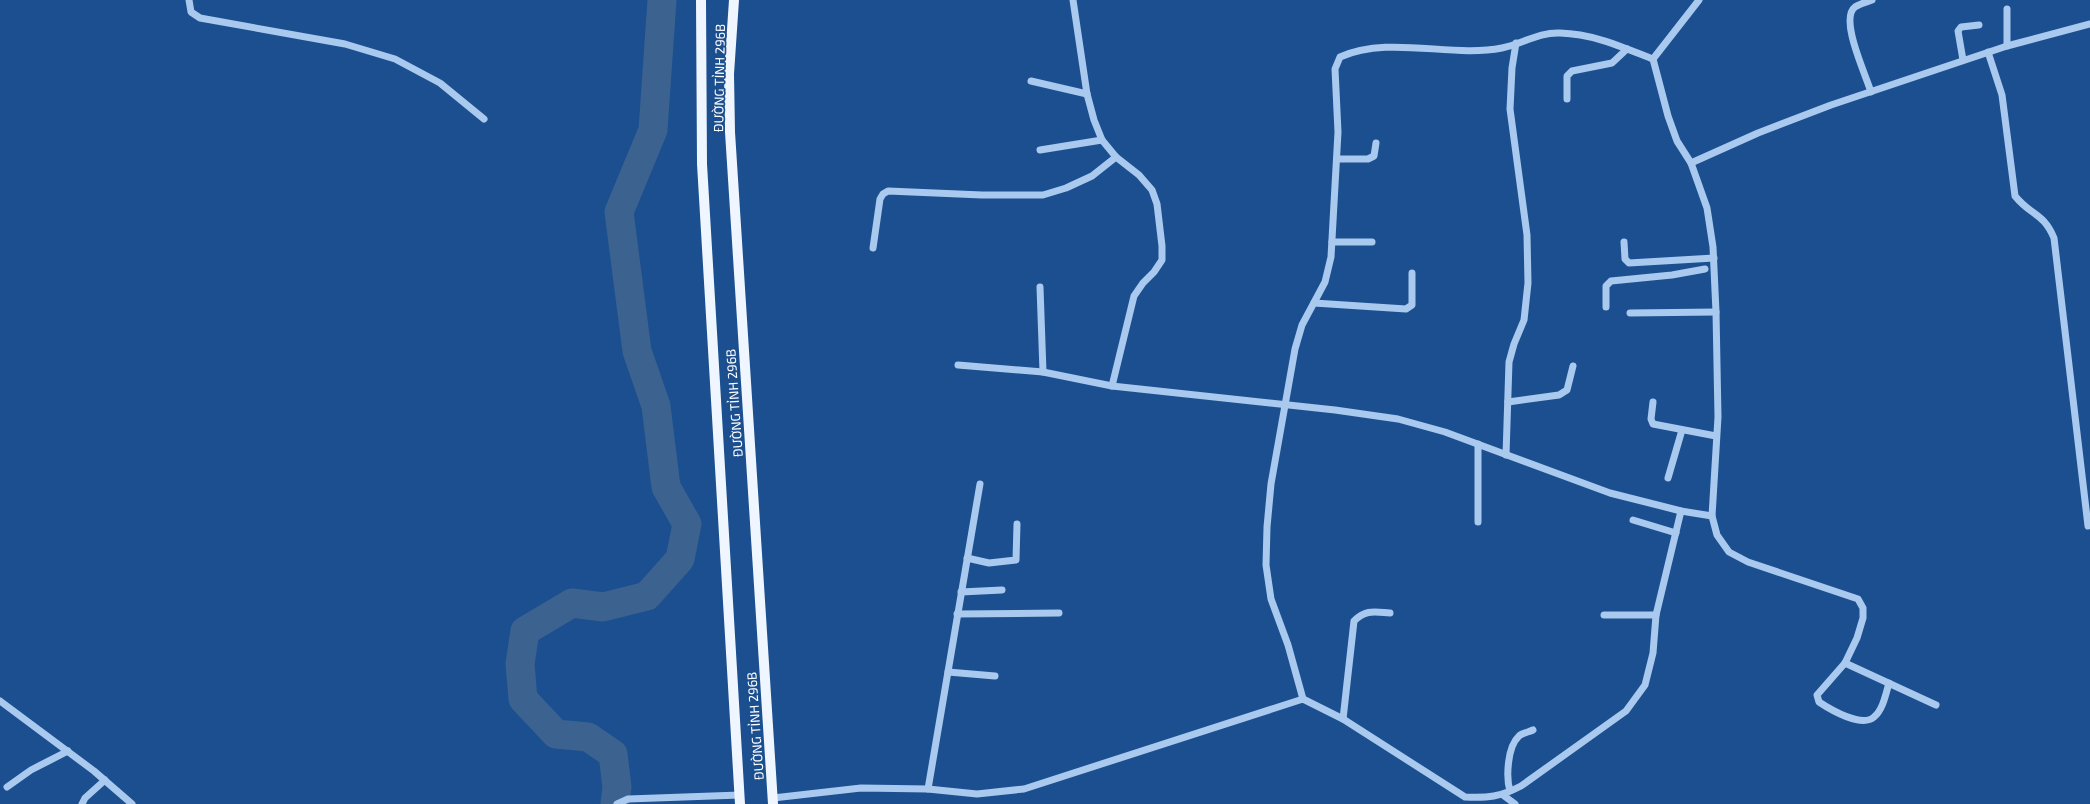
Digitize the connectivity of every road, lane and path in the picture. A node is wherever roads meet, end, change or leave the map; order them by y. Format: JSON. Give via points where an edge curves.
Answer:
{"nodes":[{"id":1,"x":189,"y":0,"type":"edge"},
{"id":2,"x":701,"y":0,"type":"edge"},
{"id":3,"x":734,"y":0,"type":"edge"},
{"id":4,"x":1073,"y":0,"type":"edge"},
{"id":5,"x":1698,"y":0,"type":"edge"},
{"id":6,"x":1872,"y":0,"type":"edge"},
{"id":7,"x":2007,"y":9,"type":"dead end"},
{"id":8,"x":2090,"y":24,"type":"edge"},
{"id":9,"x":1979,"y":25,"type":"dead end"},
{"id":10,"x":1516,"y":43,"type":"junction"},
{"id":11,"x":2007,"y":46,"type":"junction"},
{"id":12,"x":1627,"y":49,"type":"junction"},
{"id":13,"x":1988,"y":52,"type":"junction"},
{"id":14,"x":1653,"y":60,"type":"junction"},
{"id":15,"x":1963,"y":60,"type":"junction"},
{"id":16,"x":1031,"y":81,"type":"dead end"},
{"id":17,"x":1871,"y":92,"type":"junction"},
{"id":18,"x":1087,"y":94,"type":"junction"},
{"id":19,"x":1567,"y":99,"type":"dead end"},
{"id":20,"x":484,"y":119,"type":"dead end"},
{"id":21,"x":1102,"y":140,"type":"junction"},
{"id":22,"x":1376,"y":143,"type":"dead end"},
{"id":23,"x":1040,"y":150,"type":"dead end"},
{"id":24,"x":1116,"y":157,"type":"junction"},
{"id":25,"x":1337,"y":159,"type":"junction"},
{"id":26,"x":1691,"y":163,"type":"junction"},
{"id":27,"x":1332,"y":242,"type":"junction"},
{"id":28,"x":1372,"y":242,"type":"dead end"},
{"id":29,"x":1624,"y":242,"type":"dead end"},
{"id":30,"x":873,"y":248,"type":"dead end"},
{"id":31,"x":1714,"y":258,"type":"junction"},
{"id":32,"x":1711,"y":268,"type":"junction"},
{"id":33,"x":1412,"y":273,"type":"dead end"},
{"id":34,"x":1040,"y":287,"type":"dead end"},
{"id":35,"x":1314,"y":303,"type":"junction"},
{"id":36,"x":1606,"y":307,"type":"dead end"},
{"id":37,"x":1716,"y":312,"type":"junction"},
{"id":38,"x":1630,"y":313,"type":"dead end"},
{"id":39,"x":958,"y":365,"type":"dead end"},
{"id":40,"x":1573,"y":366,"type":"dead end"},
{"id":41,"x":1043,"y":372,"type":"junction"},
{"id":42,"x":1112,"y":386,"type":"junction"},
{"id":43,"x":1508,"y":402,"type":"junction"},
{"id":44,"x":1653,"y":402,"type":"dead end"},
{"id":45,"x":1284,"y":405,"type":"junction"},
{"id":46,"x":1682,"y":430,"type":"junction"},
{"id":47,"x":1716,"y":436,"type":"junction"},
{"id":48,"x":1478,"y":444,"type":"junction"},
{"id":49,"x":1506,"y":454,"type":"junction"},
{"id":50,"x":1668,"y":478,"type":"dead end"},
{"id":51,"x":980,"y":484,"type":"dead end"},
{"id":52,"x":1681,"y":511,"type":"junction"},
{"id":53,"x":1712,"y":516,"type":"junction"},
{"id":54,"x":1633,"y":520,"type":"dead end"},
{"id":55,"x":1478,"y":522,"type":"dead end"},
{"id":56,"x":1017,"y":524,"type":"dead end"},
{"id":57,"x":2088,"y":526,"type":"dead end"},
{"id":58,"x":1676,"y":533,"type":"junction"},
{"id":59,"x":967,"y":558,"type":"junction"},
{"id":60,"x":1002,"y":590,"type":"dead end"},
{"id":61,"x":961,"y":592,"type":"junction"},
{"id":62,"x":1058,"y":613,"type":"dead end"},
{"id":63,"x":1390,"y":613,"type":"dead end"},
{"id":64,"x":957,"y":614,"type":"junction"},
{"id":65,"x":1604,"y":615,"type":"dead end"},
{"id":66,"x":1656,"y":615,"type":"junction"},
{"id":67,"x":1845,"y":663,"type":"junction"},
{"id":68,"x":948,"y":672,"type":"junction"},
{"id":69,"x":995,"y":676,"type":"dead end"},
{"id":70,"x":1889,"y":683,"type":"junction"},
{"id":71,"x":1303,"y":699,"type":"junction"},
{"id":72,"x":0,"y":701,"type":"edge"},
{"id":73,"x":1936,"y":705,"type":"dead end"},
{"id":74,"x":7,"y":706,"type":"junction"},
{"id":75,"x":0,"y":712,"type":"edge"},
{"id":76,"x":1344,"y":720,"type":"junction"},
{"id":77,"x":1533,"y":730,"type":"dead end"},
{"id":78,"x":68,"y":751,"type":"junction"},
{"id":79,"x":105,"y":780,"type":"junction"},
{"id":80,"x":7,"y":787,"type":"dead end"},
{"id":81,"x":928,"y":789,"type":"junction"},
{"id":82,"x":1510,"y":792,"type":"junction"},
{"id":83,"x":1503,"y":795,"type":"junction"},
{"id":84,"x":740,"y":800,"type":"edge"},
{"id":85,"x":1472,"y":800,"type":"edge"},
{"id":86,"x":773,"y":801,"type":"edge"},
{"id":87,"x":82,"y":804,"type":"edge"},
{"id":88,"x":132,"y":804,"type":"edge"},
{"id":89,"x":617,"y":804,"type":"edge"},
{"id":90,"x":1515,"y":804,"type":"edge"}],
"edges":[{"from":1,"to":20,"type":"street","via":[[191,12],[200,18],[345,44],[395,59],[440,84]]},
{"from":2,"to":84,"type":"main road","name":"ĐƯỜNG TỈNH 296B","via":[[702,164]]},
{"from":3,"to":86,"type":"main road","name":"ĐƯỜNG TỈNH 296B","via":[[729,74],[730,132]]},
{"from":4,"to":18,"type":"street"},
{"from":5,"to":14,"type":"street"},
{"from":6,"to":17,"type":"street","via":[[1854,7],[1849,16],[1849,29]]},
{"from":7,"to":11,"type":"street"},
{"from":8,"to":11,"type":"street"},
{"from":9,"to":15,"type":"street","via":[[1961,27],[1958,31]]},
{"from":10,"to":12,"type":"street","via":[[1538,35],[1559,32],[1587,35]]},
{"from":10,"to":25,"type":"street","via":[[1503,48],[1451,51],[1391,48],[1351,53],[1340,57],[1335,69]]},
{"from":10,"to":43,"type":"street","via":[[1510,109],[1526,229],[1528,283],[1524,320],[1509,362]]},
{"from":11,"to":13,"type":"street"},
{"from":12,"to":14,"type":"street"},
{"from":12,"to":19,"type":"street","via":[[1612,63],[1572,70],[1567,76]]},
{"from":13,"to":15,"type":"street"},
{"from":13,"to":57,"type":"street","via":[[2002,95],[2015,196],[2023,206],[2044,219],[2054,238]]},
{"from":14,"to":26,"type":"street","via":[[1677,141]]},
{"from":15,"to":17,"type":"street"},
{"from":16,"to":18,"type":"street"},
{"from":17,"to":26,"type":"street","via":[[1758,133]]},
{"from":18,"to":21,"type":"street"},
{"from":21,"to":23,"type":"street"},
{"from":21,"to":24,"type":"street"},
{"from":22,"to":25,"type":"street","via":[[1374,156],[1368,159]]},
{"from":24,"to":30,"type":"street","via":[[1092,176],[1043,195],[888,191],[880,199]]},
{"from":24,"to":42,"type":"street","via":[[1139,175],[1152,190],[1157,204],[1162,260],[1134,296]]},
{"from":25,"to":27,"type":"street"},
{"from":26,"to":31,"type":"street","via":[[1707,208]]},
{"from":27,"to":28,"type":"street"},
{"from":27,"to":35,"type":"street","via":[[1325,282]]},
{"from":29,"to":31,"type":"street","via":[[1625,259],[1629,263]]},
{"from":31,"to":32,"type":"street"},
{"from":32,"to":36,"type":"street","via":[[1610,282],[1606,286]]},
{"from":32,"to":37,"type":"street"},
{"from":33,"to":35,"type":"street","via":[[1412,305],[1406,309]]},
{"from":34,"to":41,"type":"street"},
{"from":35,"to":45,"type":"street","via":[[1302,325]]},
{"from":37,"to":38,"type":"street"},
{"from":37,"to":47,"type":"street"},
{"from":39,"to":41,"type":"street"},
{"from":40,"to":43,"type":"street","via":[[1567,390],[1559,395]]},
{"from":41,"to":42,"type":"street"},
{"from":42,"to":45,"type":"street"},
{"from":43,"to":49,"type":"street"},
{"from":44,"to":46,"type":"street","via":[[1653,424]]},
{"from":45,"to":48,"type":"street","via":[[1398,419]]},
{"from":45,"to":71,"type":"street","via":[[1271,484],[1266,565],[1271,599],[1288,645]]},
{"from":46,"to":47,"type":"street"},
{"from":46,"to":50,"type":"street"},
{"from":47,"to":53,"type":"street"},
{"from":48,"to":49,"type":"street"},
{"from":48,"to":55,"type":"street"},
{"from":49,"to":52,"type":"street","via":[[1610,493]]},
{"from":51,"to":59,"type":"street"},
{"from":52,"to":53,"type":"street"},
{"from":52,"to":58,"type":"street"},
{"from":53,"to":67,"type":"street","via":[[1717,535],[1729,552],[1748,562],[1858,599],[1863,608],[1863,618]]},
{"from":54,"to":58,"type":"street"},
{"from":56,"to":59,"type":"street","via":[[1016,560],[989,563]]},
{"from":58,"to":66,"type":"street"},
{"from":59,"to":61,"type":"street"},
{"from":60,"to":61,"type":"street"},
{"from":61,"to":64,"type":"street"},
{"from":62,"to":64,"type":"street"},
{"from":63,"to":76,"type":"street","via":[[1371,611],[1361,614],[1354,621]]},
{"from":64,"to":68,"type":"street"},
{"from":65,"to":66,"type":"street"},
{"from":66,"to":82,"type":"street","via":[[1645,685],[1626,711]]},
{"from":67,"to":70,"type":"street"},
{"from":67,"to":70,"type":"street","via":[[1817,695],[1820,702],[1830,709],[1858,720],[1870,720],[1880,710]]},
{"from":68,"to":69,"type":"street"},
{"from":68,"to":81,"type":"street"},
{"from":70,"to":73,"type":"street"},
{"from":71,"to":76,"type":"street"},
{"from":71,"to":81,"type":"street","via":[[1024,789],[977,794]]},
{"from":72,"to":74,"type":"street"},
{"from":74,"to":75,"type":"street"},
{"from":74,"to":78,"type":"street"},
{"from":76,"to":85,"type":"street"},
{"from":77,"to":82,"type":"street","via":[[1519,736],[1514,742],[1509,758],[1507,781]]},
{"from":78,"to":79,"type":"street"},
{"from":78,"to":80,"type":"street","via":[[31,770]]},
{"from":79,"to":87,"type":"street"},
{"from":79,"to":88,"type":"street"},
{"from":81,"to":86,"type":"street","via":[[861,788]]},
{"from":82,"to":83,"type":"street"},
{"from":83,"to":85,"type":"street"},
{"from":83,"to":90,"type":"street"},
{"from":84,"to":89,"type":"street","via":[[628,800]]}]}
